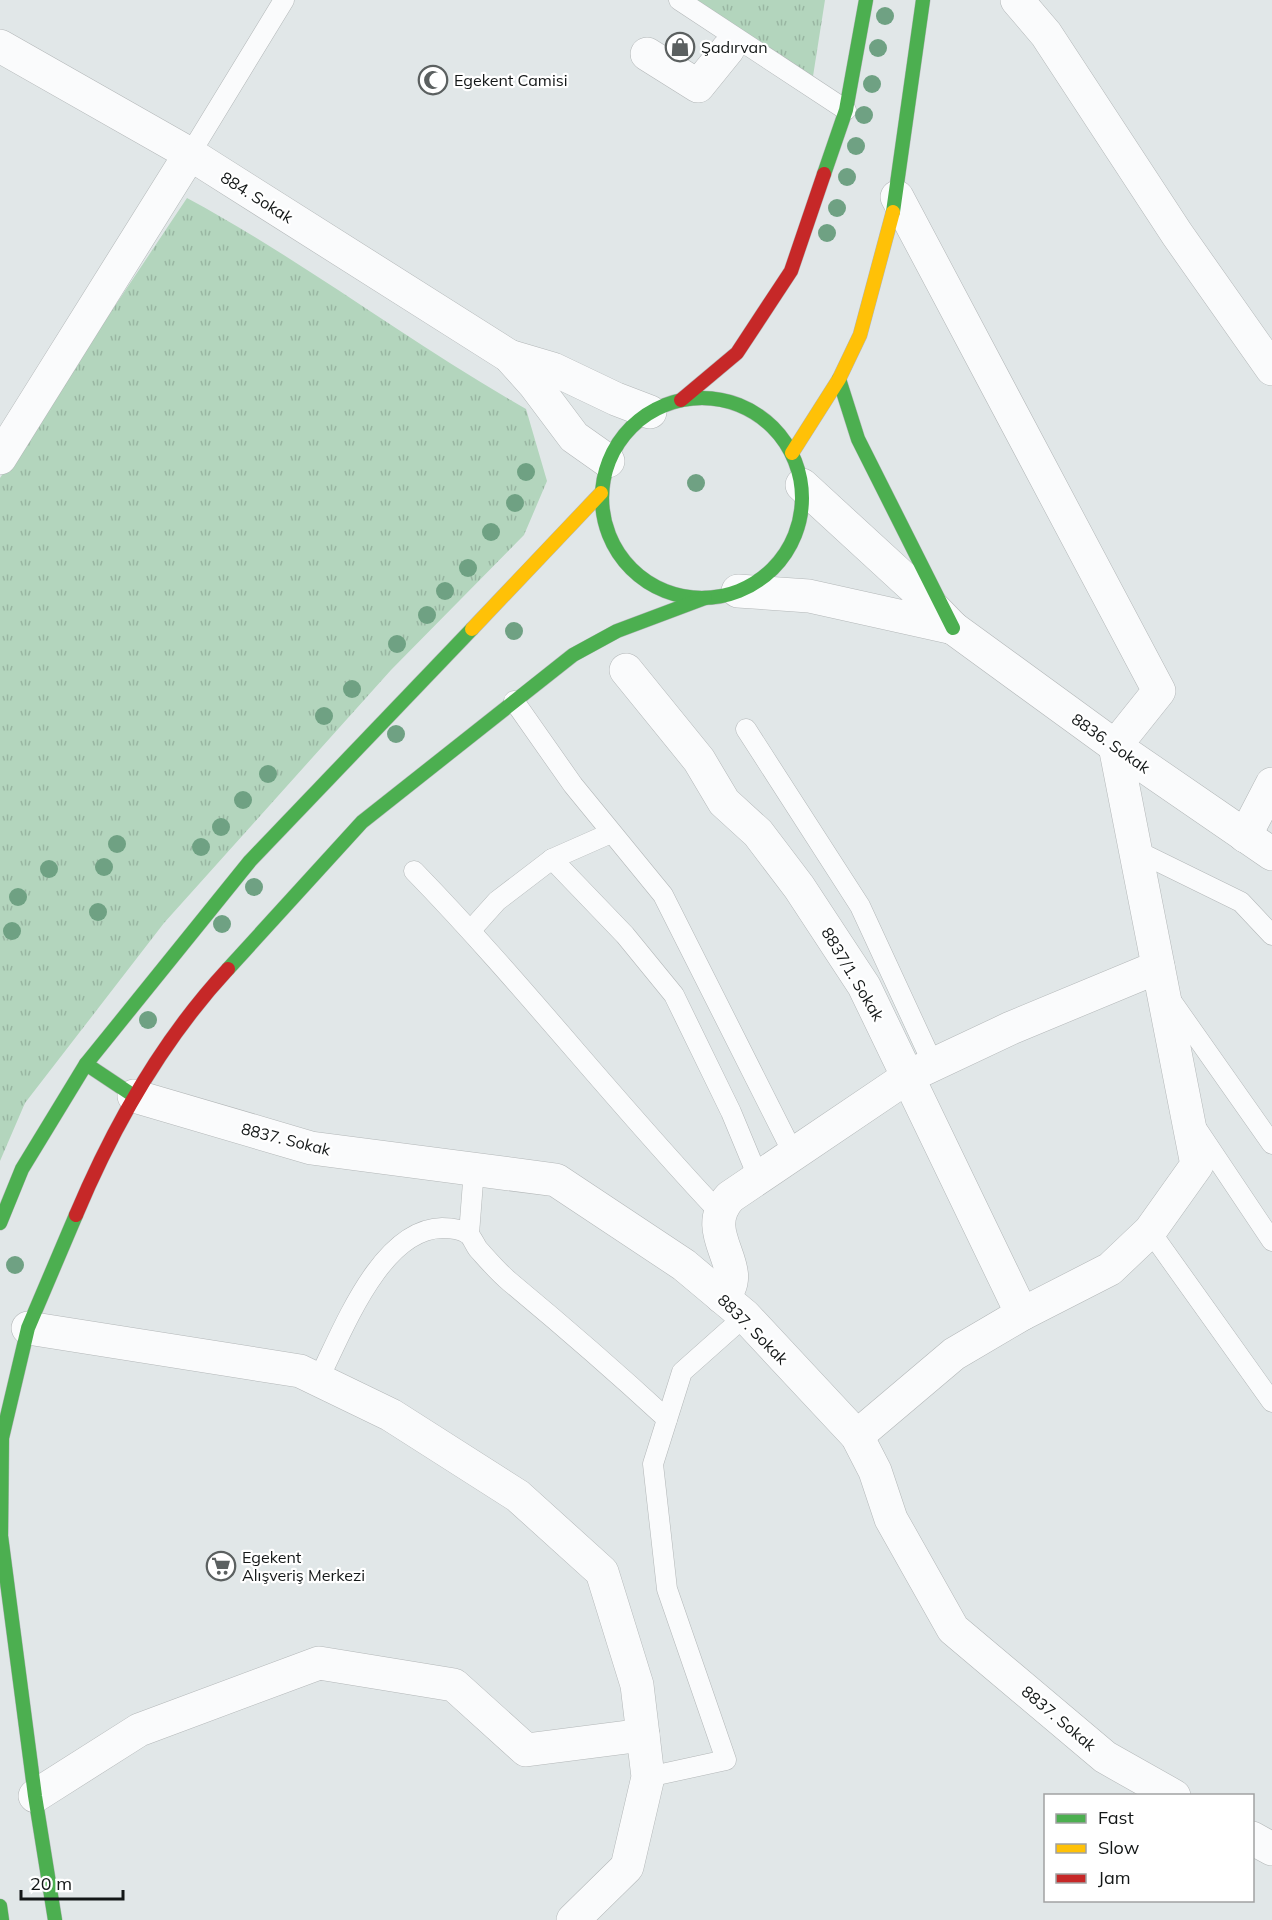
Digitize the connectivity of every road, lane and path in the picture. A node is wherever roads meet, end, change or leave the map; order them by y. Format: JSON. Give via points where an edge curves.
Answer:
{"nodes":[{"id":1,"x":284,"y":0,"type":"edge"},
{"id":2,"x":679,"y":0,"type":"edge"},
{"id":3,"x":866,"y":0,"type":"edge"},
{"id":4,"x":923,"y":0,"type":"edge"},
{"id":5,"x":1017,"y":0,"type":"edge"},
{"id":6,"x":0,"y":46,"type":"edge"},
{"id":7,"x":728,"y":49,"type":"dead end"},
{"id":8,"x":647,"y":54,"type":"dead end"},
{"id":9,"x":846,"y":110,"type":"junction"},
{"id":10,"x":190,"y":154,"type":"junction"},
{"id":11,"x":897,"y":197,"type":"junction"},
{"id":12,"x":509,"y":356,"type":"junction"},
{"id":13,"x":1272,"y":369,"type":"edge"},
{"id":14,"x":839,"y":379,"type":"junction"},
{"id":15,"x":681,"y":400,"type":"junction"},
{"id":16,"x":650,"y":412,"type":"junction"},
{"id":17,"x":792,"y":453,"type":"junction"},
{"id":18,"x":0,"y":458,"type":"edge"},
{"id":19,"x":608,"y":461,"type":"junction"},
{"id":20,"x":802,"y":485,"type":"junction"},
{"id":21,"x":602,"y":493,"type":"junction"},
{"id":22,"x":738,"y":591,"type":"junction"},
{"id":23,"x":705,"y":598,"type":"junction"},
{"id":24,"x":953,"y":628,"type":"junction"},
{"id":25,"x":626,"y":670,"type":"dead end"},
{"id":26,"x":514,"y":701,"type":"junction"},
{"id":27,"x":746,"y":729,"type":"dead end"},
{"id":28,"x":1115,"y":746,"type":"junction"},
{"id":29,"x":1272,"y":784,"type":"edge"},
{"id":30,"x":611,"y":833,"type":"junction"},
{"id":31,"x":1245,"y":836,"type":"junction"},
{"id":32,"x":1135,"y":850,"type":"junction"},
{"id":33,"x":1272,"y":854,"type":"edge"},
{"id":34,"x":552,"y":859,"type":"junction"},
{"id":35,"x":414,"y":871,"type":"dead end"},
{"id":36,"x":471,"y":930,"type":"junction"},
{"id":37,"x":1272,"y":935,"type":"edge"},
{"id":38,"x":1160,"y":977,"type":"junction"},
{"id":39,"x":86,"y":1064,"type":"junction"},
{"id":40,"x":921,"y":1070,"type":"junction"},
{"id":41,"x":134,"y":1096,"type":"junction"},
{"id":42,"x":1187,"y":1113,"type":"junction"},
{"id":43,"x":1272,"y":1144,"type":"edge"},
{"id":44,"x":793,"y":1153,"type":"junction"},
{"id":45,"x":474,"y":1169,"type":"junction"},
{"id":46,"x":758,"y":1177,"type":"junction"},
{"id":47,"x":719,"y":1212,"type":"junction"},
{"id":48,"x":0,"y":1223,"type":"edge"},
{"id":49,"x":1150,"y":1231,"type":"junction"},
{"id":50,"x":469,"y":1234,"type":"junction"},
{"id":51,"x":1272,"y":1241,"type":"edge"},
{"id":52,"x":733,"y":1307,"type":"junction"},
{"id":53,"x":1022,"y":1314,"type":"junction"},
{"id":54,"x":28,"y":1328,"type":"junction"},
{"id":55,"x":318,"y":1380,"type":"junction"},
{"id":56,"x":1272,"y":1402,"type":"edge"},
{"id":57,"x":667,"y":1419,"type":"junction"},
{"id":58,"x":856,"y":1436,"type":"junction"},
{"id":59,"x":643,"y":1735,"type":"junction"},
{"id":60,"x":648,"y":1777,"type":"junction"},
{"id":61,"x":1170,"y":1794,"type":"edge"},
{"id":62,"x":35,"y":1796,"type":"junction"},
{"id":63,"x":1254,"y":1840,"type":"edge"},
{"id":64,"x":1272,"y":1849,"type":"edge"},
{"id":65,"x":0,"y":1906,"type":"edge"},
{"id":66,"x":581,"y":1918,"type":"edge"},
{"id":67,"x":2,"y":1920,"type":"edge"},
{"id":68,"x":55,"y":1920,"type":"edge"}],
"edges":[{"from":1,"to":10,"type":"lane"},
{"from":2,"to":9,"type":"lane"},
{"from":3,"to":9,"type":"street"},
{"from":4,"to":11,"type":"street"},
{"from":5,"to":13,"type":"street","via":[[1046,34],[1177,234]]},
{"from":6,"to":10,"type":"street","name":"884. Sokak"},
{"from":7,"to":8,"type":"street","via":[[698,86]]},
{"from":9,"to":15,"type":"street","via":[[791,271],[737,353]]},
{"from":10,"to":12,"type":"street","name":"884. Sokak"},
{"from":10,"to":18,"type":"street"},
{"from":11,"to":14,"type":"street","via":[[860,335]]},
{"from":11,"to":28,"type":"street","via":[[1159,691]]},
{"from":12,"to":16,"type":"street","name":"884. Sokak","via":[[553,369]]},
{"from":12,"to":19,"type":"street","name":"884. Sokak","via":[[574,437]]},
{"from":14,"to":17,"type":"street"},
{"from":14,"to":24,"type":"street","via":[[858,439]]},
{"from":15,"to":16,"type":"street"},
{"from":15,"to":17,"type":"street","via":[[714,398],[745,407],[773,426]]},
{"from":16,"to":19,"type":"street","via":[[625,433]]},
{"from":17,"to":20,"type":"street"},
{"from":19,"to":21,"type":"street"},
{"from":20,"to":22,"type":"street","via":[[801,518],[788,549],[766,574]]},
{"from":20,"to":24,"type":"street"},
{"from":21,"to":23,"type":"street","via":[[605,526],[620,555],[643,579],[672,594]]},
{"from":21,"to":39,"type":"street","via":[[250,861]]},
{"from":22,"to":23,"type":"street"},
{"from":22,"to":24,"type":"street","via":[[809,596]]},
{"from":23,"to":26,"type":"street","via":[[617,631],[573,655]]},
{"from":24,"to":28,"type":"street","name":"8836. Sokak"},
{"from":25,"to":40,"type":"street","name":"8837/1. Sokak","via":[[699,760],[724,802],[758,833],[799,887]]},
{"from":26,"to":30,"type":"lane"},
{"from":26,"to":41,"type":"street","via":[[362,822],[210,988]]},
{"from":27,"to":40,"type":"lane","via":[[860,906]]},
{"from":28,"to":31,"type":"street","name":"8836. Sokak"},
{"from":28,"to":32,"type":"street"},
{"from":29,"to":31,"type":"street"},
{"from":30,"to":34,"type":"lane"},
{"from":30,"to":44,"type":"lane","via":[[663,895]]},
{"from":31,"to":33,"type":"street","name":"8836. Sokak"},
{"from":32,"to":37,"type":"lane","via":[[1241,902]]},
{"from":32,"to":38,"type":"street"},
{"from":34,"to":36,"type":"lane","via":[[497,901]]},
{"from":34,"to":46,"type":"lane","via":[[625,935],[674,995]]},
{"from":35,"to":36,"type":"lane"},
{"from":36,"to":47,"type":"lane","via":[[653,1142]]},
{"from":38,"to":40,"type":"street","via":[[1074,1001]]},
{"from":38,"to":42,"type":"street"},
{"from":38,"to":43,"type":"lane"},
{"from":39,"to":41,"type":"street"},
{"from":39,"to":48,"type":"street","via":[[22,1168]]},
{"from":40,"to":44,"type":"street"},
{"from":40,"to":53,"type":"street","name":"8837/1. Sokak"},
{"from":41,"to":45,"type":"street","name":"8837. Sokak","via":[[310,1148]]},
{"from":41,"to":54,"type":"street","via":[[84,1196]]},
{"from":42,"to":49,"type":"street","via":[[1197,1165]]},
{"from":42,"to":51,"type":"lane"},
{"from":44,"to":46,"type":"street"},
{"from":45,"to":50,"type":"lane"},
{"from":45,"to":52,"type":"street","name":"8837. Sokak","via":[[556,1180],[684,1265]]},
{"from":46,"to":47,"type":"street","via":[[730,1197]]},
{"from":47,"to":52,"type":"street","via":[[718,1235],[732,1277],[727,1292]]},
{"from":49,"to":53,"type":"street","via":[[1110,1269]]},
{"from":49,"to":56,"type":"lane"},
{"from":50,"to":55,"type":"lane","via":[[457,1229],[430,1229],[405,1241],[369,1280]]},
{"from":50,"to":57,"type":"lane","via":[[505,1278],[602,1358]]},
{"from":52,"to":57,"type":"lane","via":[[682,1372]]},
{"from":52,"to":58,"type":"street","name":"8837. Sokak"},
{"from":53,"to":58,"type":"street","via":[[954,1354]]},
{"from":54,"to":55,"type":"street","via":[[300,1371]]},
{"from":54,"to":62,"type":"street","via":[[2,1438],[1,1536]]},
{"from":55,"to":59,"type":"street","via":[[391,1415],[518,1496],[602,1572],[637,1685]]},
{"from":57,"to":60,"type":"lane","via":[[653,1464],[667,1589],[726,1760]]},
{"from":58,"to":61,"type":"street","name":"8837. Sokak","via":[[891,1519],[953,1629],[1105,1757]]},
{"from":59,"to":60,"type":"street"},
{"from":59,"to":62,"type":"street","via":[[526,1750],[454,1685],[319,1663],[139,1730]]},
{"from":60,"to":66,"type":"street","via":[[627,1867]]},
{"from":62,"to":68,"type":"street"},
{"from":63,"to":64,"type":"street"},
{"from":65,"to":67,"type":"street"}]}
